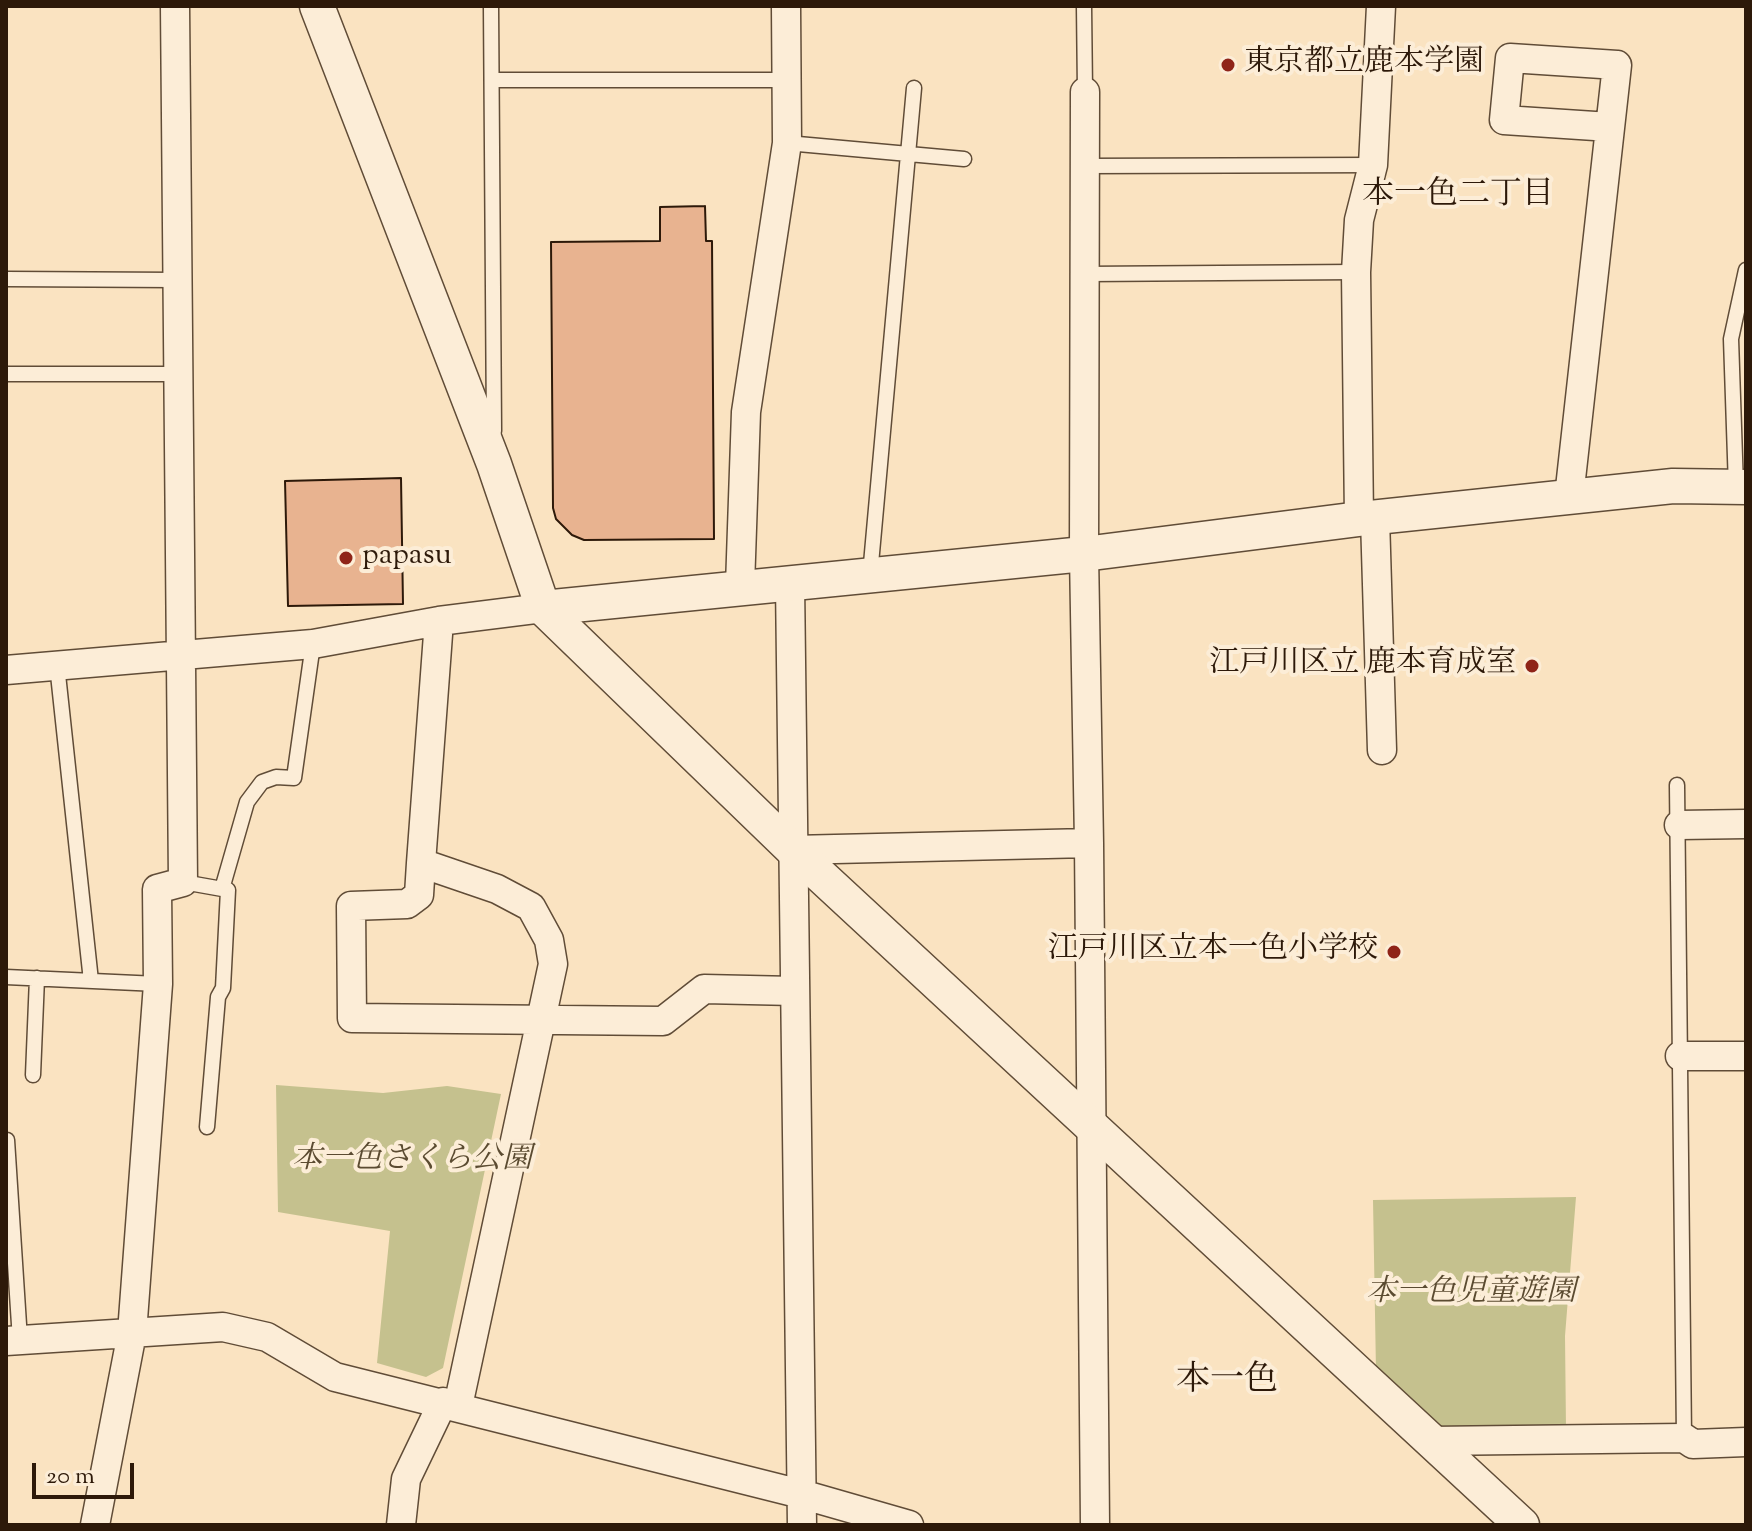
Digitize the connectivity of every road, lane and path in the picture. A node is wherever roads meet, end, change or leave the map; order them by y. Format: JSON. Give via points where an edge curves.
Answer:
{"nodes":[{"id":1,"x":175,"y":6,"type":"edge"},
{"id":2,"x":317,"y":6,"type":"edge"},
{"id":3,"x":491,"y":6,"type":"edge"},
{"id":4,"x":786,"y":6,"type":"edge"},
{"id":5,"x":1084,"y":6,"type":"edge"},
{"id":6,"x":1381,"y":6,"type":"edge"},
{"id":7,"x":492,"y":80,"type":"junction"},
{"id":8,"x":786,"y":80,"type":"junction"},
{"id":9,"x":914,"y":88,"type":"dead end"},
{"id":10,"x":1085,"y":92,"type":"joint"},
{"id":11,"x":1610,"y":127,"type":"dead end"},
{"id":12,"x":787,"y":143,"type":"junction"},
{"id":13,"x":909,"y":154,"type":"junction"},
{"id":14,"x":964,"y":159,"type":"dead end"},
{"id":15,"x":1373,"y":165,"type":"junction"},
{"id":16,"x":1086,"y":166,"type":"junction"},
{"id":17,"x":1746,"y":270,"type":"edge"},
{"id":18,"x":1356,"y":272,"type":"junction"},
{"id":19,"x":1086,"y":274,"type":"junction"},
{"id":20,"x":6,"y":279,"type":"edge"},
{"id":21,"x":176,"y":280,"type":"junction"},
{"id":22,"x":6,"y":374,"type":"edge"},
{"id":23,"x":177,"y":374,"type":"junction"},
{"id":24,"x":494,"y":464,"type":"junction"},
{"id":25,"x":1741,"y":487,"type":"edge"},
{"id":26,"x":1569,"y":497,"type":"junction"},
{"id":27,"x":1367,"y":518,"type":"junction"},
{"id":28,"x":1084,"y":554,"type":"junction"},
{"id":29,"x":870,"y":575,"type":"junction"},
{"id":30,"x":790,"y":583,"type":"junction"},
{"id":31,"x":740,"y":586,"type":"junction"},
{"id":32,"x":543,"y":608,"type":"junction"},
{"id":33,"x":439,"y":621,"type":"junction"},
{"id":34,"x":313,"y":644,"type":"junction"},
{"id":35,"x":180,"y":655,"type":"junction"},
{"id":36,"x":57,"y":665,"type":"junction"},
{"id":37,"x":6,"y":670,"type":"edge"},
{"id":38,"x":1382,"y":750,"type":"dead end"},
{"id":39,"x":1677,"y":785,"type":"dead end"},
{"id":40,"x":1746,"y":824,"type":"edge"},
{"id":41,"x":1679,"y":825,"type":"junction"},
{"id":42,"x":1089,"y":843,"type":"junction"},
{"id":43,"x":793,"y":850,"type":"junction"},
{"id":44,"x":421,"y":863,"type":"junction"},
{"id":45,"x":183,"y":882,"type":"junction"},
{"id":46,"x":222,"y":889,"type":"junction"},
{"id":47,"x":6,"y":977,"type":"edge"},
{"id":48,"x":37,"y":978,"type":"junction"},
{"id":49,"x":91,"y":981,"type":"junction"},
{"id":50,"x":158,"y":984,"type":"junction"},
{"id":51,"x":794,"y":991,"type":"junction"},
{"id":52,"x":543,"y":1018,"type":"junction"},
{"id":53,"x":1680,"y":1056,"type":"junction"},
{"id":54,"x":1746,"y":1056,"type":"edge"},
{"id":55,"x":33,"y":1075,"type":"dead end"},
{"id":56,"x":1090,"y":1124,"type":"junction"},
{"id":57,"x":207,"y":1127,"type":"dead end"},
{"id":58,"x":7,"y":1140,"type":"edge"},
{"id":59,"x":132,"y":1333,"type":"junction"},
{"id":60,"x":13,"y":1340,"type":"edge"},
{"id":61,"x":451,"y":1404,"type":"junction"},
{"id":62,"x":1684,"y":1438,"type":"junction"},
{"id":63,"x":1431,"y":1441,"type":"junction"},
{"id":64,"x":1746,"y":1442,"type":"edge"},
{"id":65,"x":801,"y":1494,"type":"junction"},
{"id":66,"x":95,"y":1525,"type":"edge"},
{"id":67,"x":401,"y":1525,"type":"edge"},
{"id":68,"x":802,"y":1525,"type":"edge"},
{"id":69,"x":909,"y":1525,"type":"edge"},
{"id":70,"x":1095,"y":1525,"type":"edge"},
{"id":71,"x":1522,"y":1525,"type":"edge"}],
"edges":[{"from":1,"to":21,"type":"street"},
{"from":2,"to":24,"type":"street"},
{"from":3,"to":7,"type":"lane"},
{"from":4,"to":8,"type":"street"},
{"from":5,"to":10,"type":"lane"},
{"from":6,"to":15,"type":"street"},
{"from":7,"to":8,"type":"lane"},
{"from":7,"to":24,"type":"lane"},
{"from":8,"to":12,"type":"street"},
{"from":9,"to":13,"type":"lane"},
{"from":10,"to":16,"type":"street"},
{"from":11,"to":26,"type":"street"},
{"from":12,"to":13,"type":"lane"},
{"from":12,"to":31,"type":"street","via":[[746,412]]},
{"from":13,"to":14,"type":"lane"},
{"from":13,"to":29,"type":"lane"},
{"from":15,"to":16,"type":"lane"},
{"from":15,"to":18,"type":"street","via":[[1359,220]]},
{"from":16,"to":19,"type":"street"},
{"from":17,"to":25,"type":"lane","via":[[1731,339]]},
{"from":18,"to":19,"type":"lane"},
{"from":18,"to":27,"type":"street"},
{"from":19,"to":28,"type":"street"},
{"from":20,"to":21,"type":"lane"},
{"from":21,"to":23,"type":"street"},
{"from":22,"to":23,"type":"lane"},
{"from":23,"to":35,"type":"street"},
{"from":24,"to":32,"type":"street"},
{"from":25,"to":26,"type":"street","via":[[1673,486]]},
{"from":26,"to":27,"type":"street"},
{"from":27,"to":28,"type":"street"},
{"from":27,"to":38,"type":"street"},
{"from":28,"to":29,"type":"street"},
{"from":28,"to":42,"type":"street"},
{"from":29,"to":30,"type":"street"},
{"from":30,"to":31,"type":"street"},
{"from":30,"to":43,"type":"street"},
{"from":31,"to":32,"type":"street"},
{"from":32,"to":33,"type":"street"},
{"from":32,"to":43,"type":"street"},
{"from":33,"to":34,"type":"street"},
{"from":33,"to":44,"type":"street"},
{"from":34,"to":35,"type":"street"},
{"from":34,"to":46,"type":"lane","via":[[294,778],[262,782],[247,802]]},
{"from":35,"to":36,"type":"street"},
{"from":35,"to":45,"type":"street"},
{"from":36,"to":37,"type":"street"},
{"from":36,"to":49,"type":"lane"},
{"from":39,"to":41,"type":"lane"},
{"from":40,"to":41,"type":"street"},
{"from":41,"to":53,"type":"lane"},
{"from":42,"to":43,"type":"street"},
{"from":42,"to":56,"type":"street"},
{"from":43,"to":51,"type":"street"},
{"from":43,"to":56,"type":"street"},
{"from":44,"to":52,"type":"street","via":[[497,889],[531,907],[549,940],[553,964]]},
{"from":44,"to":52,"type":"street","via":[[419,895],[407,904],[351,906],[352,1018]]},
{"from":45,"to":46,"type":"lane"},
{"from":45,"to":50,"type":"street","via":[[157,889]]},
{"from":46,"to":57,"type":"lane","via":[[228,890],[224,974]]},
{"from":47,"to":48,"type":"lane"},
{"from":48,"to":49,"type":"lane"},
{"from":48,"to":55,"type":"lane"},
{"from":49,"to":50,"type":"lane"},
{"from":50,"to":59,"type":"street"},
{"from":51,"to":52,"type":"street","via":[[704,989],[663,1021]]},
{"from":51,"to":65,"type":"street"},
{"from":52,"to":61,"type":"street"},
{"from":53,"to":54,"type":"street"},
{"from":53,"to":62,"type":"lane"},
{"from":56,"to":63,"type":"street"},
{"from":56,"to":70,"type":"street"},
{"from":58,"to":60,"type":"lane"},
{"from":59,"to":60,"type":"street"},
{"from":59,"to":61,"type":"street","via":[[223,1327],[267,1337],[335,1377]]},
{"from":59,"to":66,"type":"street"},
{"from":61,"to":65,"type":"street"},
{"from":61,"to":67,"type":"street","via":[[406,1479]]},
{"from":62,"to":63,"type":"street"},
{"from":62,"to":64,"type":"street","via":[[1693,1444]]},
{"from":63,"to":71,"type":"street"},
{"from":65,"to":68,"type":"street"},
{"from":65,"to":69,"type":"street"}]}
